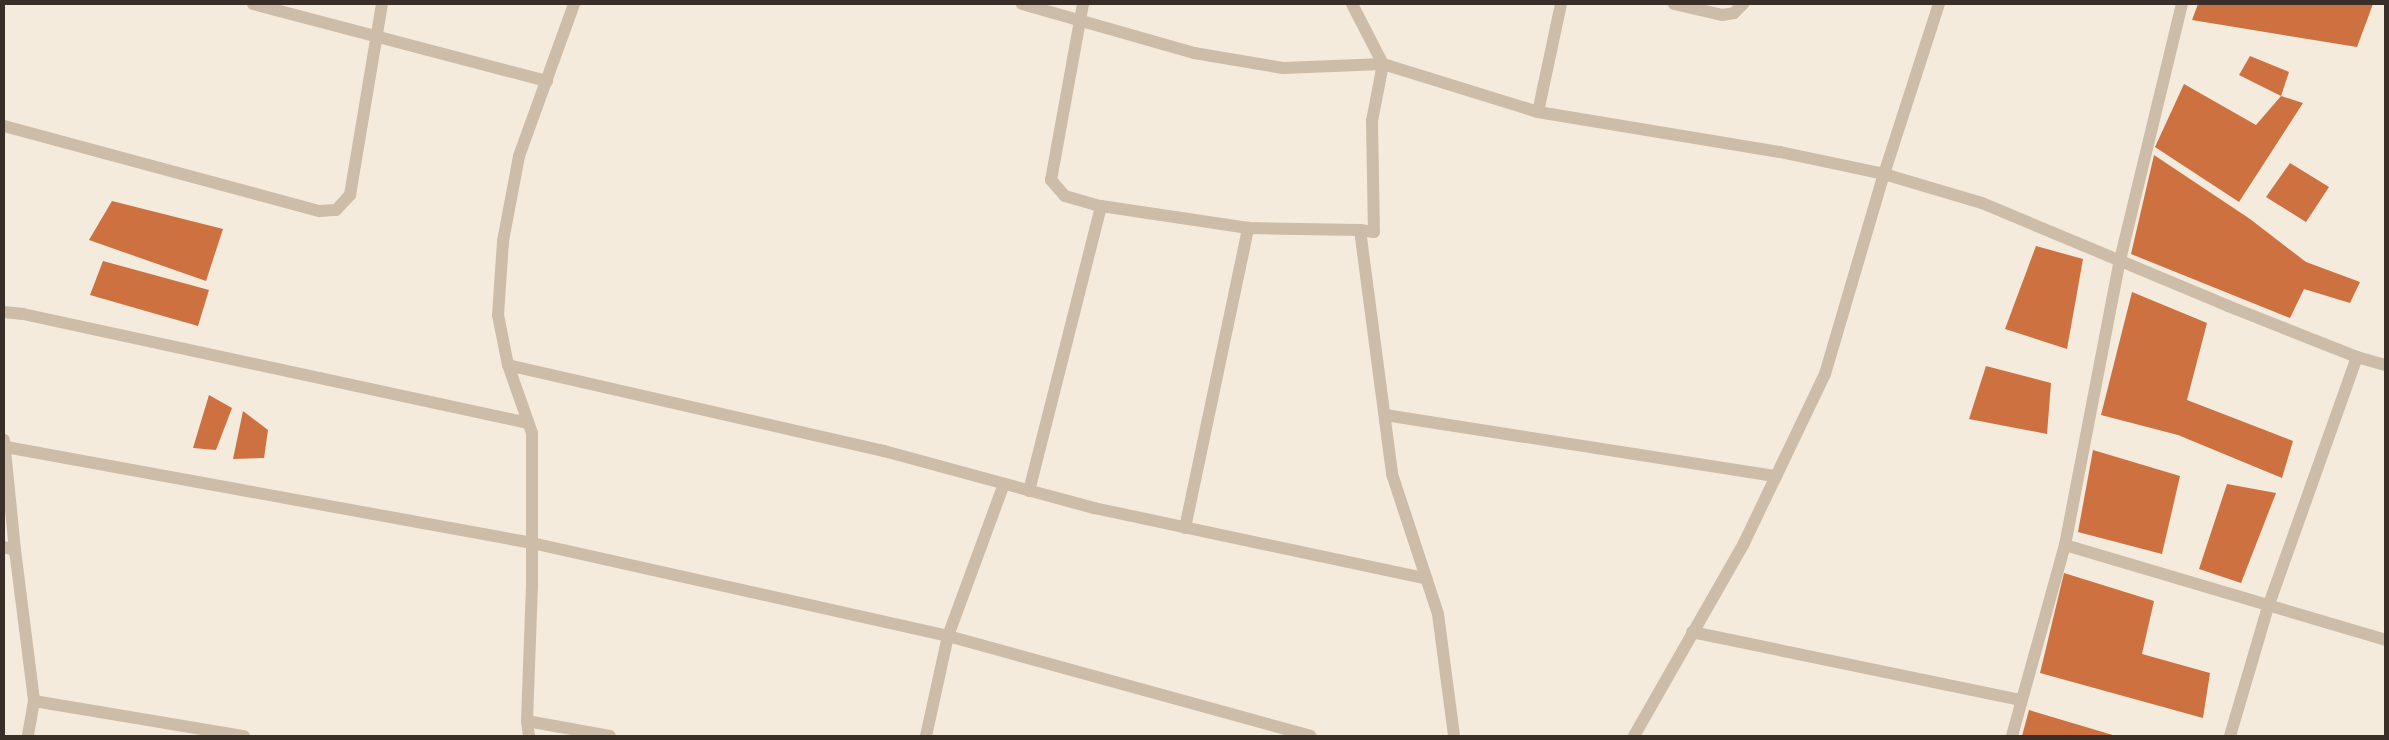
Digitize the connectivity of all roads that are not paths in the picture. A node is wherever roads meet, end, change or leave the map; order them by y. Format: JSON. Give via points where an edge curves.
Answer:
{"nodes":[{"id":1,"x":253,"y":4,"type":"edge"},
{"id":2,"x":382,"y":4,"type":"edge"},
{"id":3,"x":574,"y":4,"type":"edge"},
{"id":4,"x":1022,"y":4,"type":"edge"},
{"id":5,"x":1083,"y":4,"type":"edge"},
{"id":6,"x":1352,"y":4,"type":"edge"},
{"id":7,"x":1561,"y":4,"type":"edge"},
{"id":8,"x":1674,"y":4,"type":"edge"},
{"id":9,"x":1743,"y":4,"type":"edge"},
{"id":10,"x":1939,"y":4,"type":"edge"},
{"id":11,"x":2182,"y":4,"type":"edge"},
{"id":12,"x":1080,"y":21,"type":"junction"},
{"id":13,"x":378,"y":36,"type":"junction"},
{"id":14,"x":1383,"y":64,"type":"junction"},
{"id":15,"x":547,"y":81,"type":"junction"},
{"id":16,"x":1538,"y":112,"type":"junction"},
{"id":17,"x":4,"y":126,"type":"edge"},
{"id":18,"x":1884,"y":174,"type":"junction"},
{"id":19,"x":1101,"y":206,"type":"junction"},
{"id":20,"x":1248,"y":228,"type":"junction"},
{"id":21,"x":1360,"y":230,"type":"junction"},
{"id":22,"x":2120,"y":260,"type":"junction"},
{"id":23,"x":4,"y":312,"type":"edge"},
{"id":24,"x":2357,"y":357,"type":"junction"},
{"id":25,"x":2385,"y":365,"type":"edge"},
{"id":26,"x":508,"y":366,"type":"junction"},
{"id":27,"x":1384,"y":416,"type":"junction"},
{"id":28,"x":528,"y":423,"type":"junction"},
{"id":29,"x":5,"y":443,"type":"edge"},
{"id":30,"x":1776,"y":476,"type":"junction"},
{"id":31,"x":1004,"y":484,"type":"junction"},
{"id":32,"x":1029,"y":491,"type":"junction"},
{"id":33,"x":1185,"y":528,"type":"junction"},
{"id":34,"x":532,"y":543,"type":"junction"},
{"id":35,"x":2065,"y":545,"type":"junction"},
{"id":36,"x":9,"y":549,"type":"edge"},
{"id":37,"x":1427,"y":579,"type":"junction"},
{"id":38,"x":2268,"y":606,"type":"junction"},
{"id":39,"x":1692,"y":632,"type":"junction"},
{"id":40,"x":948,"y":636,"type":"junction"},
{"id":41,"x":2385,"y":640,"type":"edge"},
{"id":42,"x":2021,"y":700,"type":"junction"},
{"id":43,"x":34,"y":701,"type":"junction"},
{"id":44,"x":527,"y":721,"type":"junction"},
{"id":45,"x":28,"y":736,"type":"edge"},
{"id":46,"x":244,"y":736,"type":"edge"},
{"id":47,"x":529,"y":736,"type":"edge"},
{"id":48,"x":610,"y":736,"type":"edge"},
{"id":49,"x":926,"y":736,"type":"edge"},
{"id":50,"x":1310,"y":736,"type":"edge"},
{"id":51,"x":1454,"y":736,"type":"edge"},
{"id":52,"x":1634,"y":736,"type":"edge"},
{"id":53,"x":2012,"y":736,"type":"edge"},
{"id":54,"x":2230,"y":736,"type":"edge"}],
"edges":[{"from":1,"to":13,"type":"street"},
{"from":2,"to":13,"type":"street"},
{"from":3,"to":15,"type":"street"},
{"from":4,"to":12,"type":"street"},
{"from":5,"to":12,"type":"street"},
{"from":6,"to":14,"type":"street"},
{"from":7,"to":16,"type":"street"},
{"from":8,"to":9,"type":"street","via":[[1722,16],[1734,13]]},
{"from":10,"to":18,"type":"street"},
{"from":11,"to":22,"type":"street"},
{"from":12,"to":14,"type":"street","via":[[1194,53],[1283,68]]},
{"from":12,"to":19,"type":"street","via":[[1051,180],[1065,196]]},
{"from":13,"to":15,"type":"street"},
{"from":13,"to":17,"type":"street","via":[[350,196],[336,210],[320,211]]},
{"from":14,"to":16,"type":"street"},
{"from":14,"to":21,"type":"street","via":[[1372,121],[1374,232]]},
{"from":15,"to":26,"type":"street","via":[[519,156],[503,241],[498,315]]},
{"from":16,"to":18,"type":"street","via":[[1780,152]]},
{"from":18,"to":22,"type":"street","via":[[1982,203]]},
{"from":18,"to":30,"type":"street","via":[[1825,374]]},
{"from":19,"to":20,"type":"street"},
{"from":19,"to":32,"type":"street"},
{"from":20,"to":21,"type":"street"},
{"from":20,"to":33,"type":"street"},
{"from":21,"to":27,"type":"street"},
{"from":22,"to":24,"type":"street"},
{"from":22,"to":35,"type":"street"},
{"from":23,"to":28,"type":"street"},
{"from":24,"to":25,"type":"street"},
{"from":24,"to":38,"type":"street"},
{"from":26,"to":28,"type":"street"},
{"from":26,"to":31,"type":"street","via":[[884,451]]},
{"from":27,"to":30,"type":"street"},
{"from":27,"to":37,"type":"street","via":[[1392,474]]},
{"from":28,"to":34,"type":"street","via":[[532,433],[534,466]]},
{"from":29,"to":34,"type":"street"},
{"from":29,"to":36,"type":"street"},
{"from":30,"to":39,"type":"street","via":[[1744,543]]},
{"from":31,"to":32,"type":"street"},
{"from":31,"to":40,"type":"street"},
{"from":32,"to":33,"type":"street"},
{"from":33,"to":37,"type":"street"},
{"from":34,"to":40,"type":"street"},
{"from":34,"to":44,"type":"street"},
{"from":35,"to":38,"type":"street"},
{"from":35,"to":42,"type":"street"},
{"from":36,"to":43,"type":"street"},
{"from":37,"to":51,"type":"street","via":[[1438,614]]},
{"from":38,"to":41,"type":"street"},
{"from":38,"to":54,"type":"street"},
{"from":39,"to":42,"type":"street"},
{"from":39,"to":52,"type":"street"},
{"from":40,"to":49,"type":"street"},
{"from":40,"to":50,"type":"street"},
{"from":42,"to":53,"type":"street"},
{"from":43,"to":45,"type":"street"},
{"from":43,"to":46,"type":"street"},
{"from":44,"to":47,"type":"street"},
{"from":44,"to":48,"type":"street"}]}
